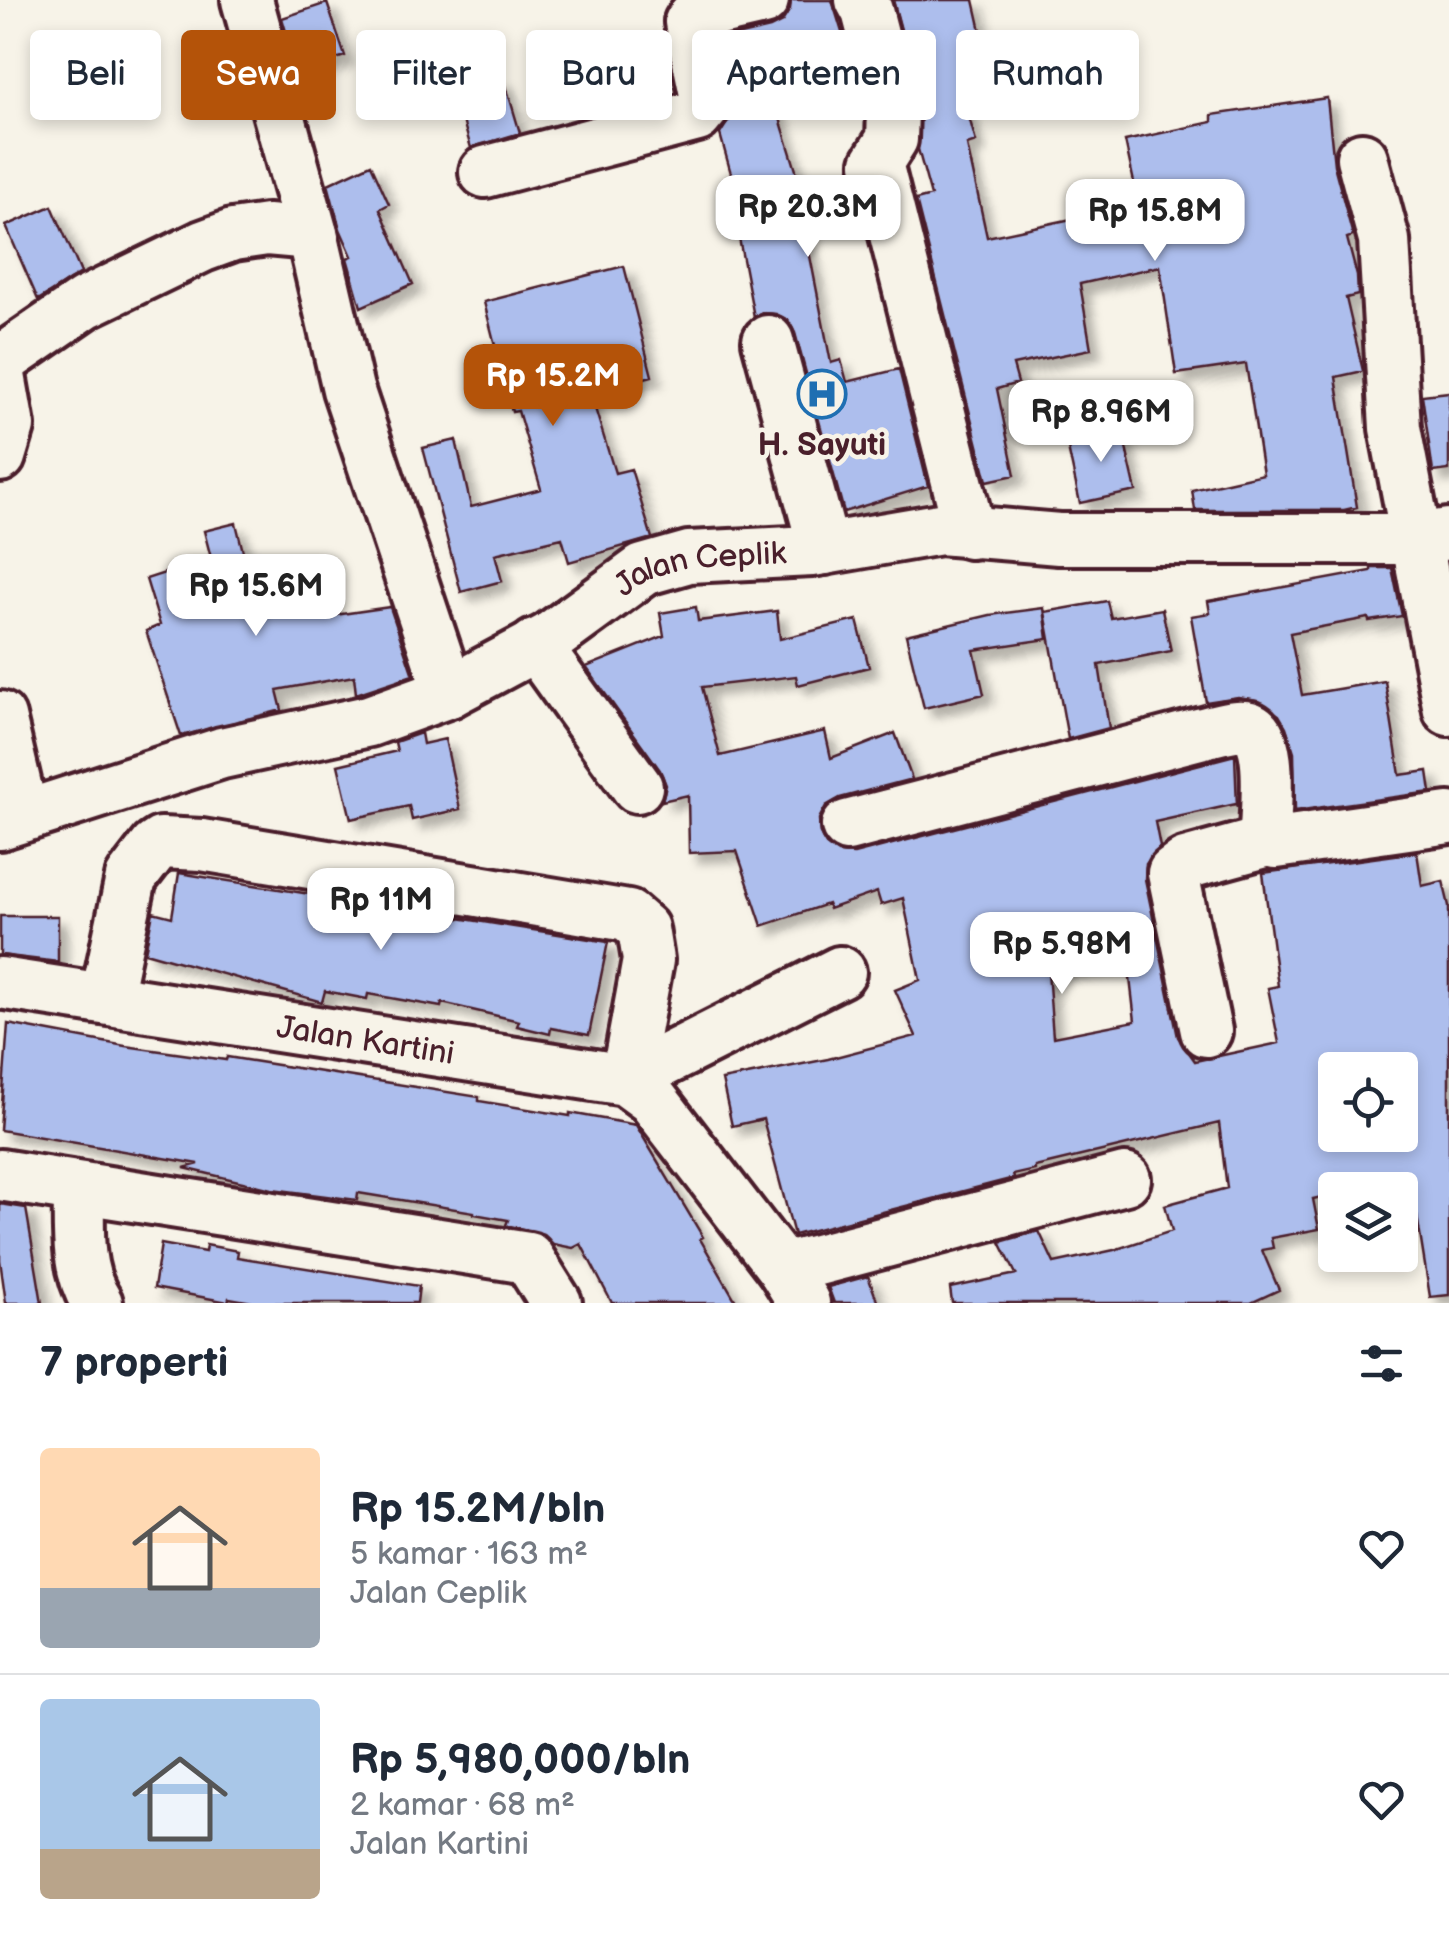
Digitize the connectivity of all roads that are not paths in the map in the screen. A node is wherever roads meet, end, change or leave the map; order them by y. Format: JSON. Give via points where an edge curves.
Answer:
{"nodes":[{"id":1,"x":247,"y":0,"type":"edge"},
{"id":2,"x":763,"y":0,"type":"edge"},
{"id":3,"x":861,"y":0,"type":"edge"},
{"id":4,"x":1362,"y":158,"type":"dead end"},
{"id":5,"x":485,"y":172,"type":"dead end"},
{"id":6,"x":312,"y":234,"type":"junction"},
{"id":7,"x":768,"y":342,"type":"dead end"},
{"id":8,"x":0,"y":372,"type":"edge"},
{"id":9,"x":0,"y":456,"type":"edge"},
{"id":10,"x":970,"y":533,"type":"junction"},
{"id":11,"x":1433,"y":536,"type":"edge"},
{"id":12,"x":824,"y":548,"type":"junction"},
{"id":13,"x":536,"y":645,"type":"junction"},
{"id":14,"x":449,"y":692,"type":"junction"},
{"id":15,"x":1449,"y":710,"type":"edge"},
{"id":16,"x":0,"y":717,"type":"edge"},
{"id":17,"x":637,"y":787,"type":"dead end"},
{"id":18,"x":1449,"y":818,"type":"edge"},
{"id":19,"x":12,"y":820,"type":"edge"},
{"id":20,"x":846,"y":826,"type":"dead end"},
{"id":21,"x":1269,"y":841,"type":"junction"},
{"id":22,"x":840,"y":972,"type":"dead end"},
{"id":23,"x":0,"y":983,"type":"edge"},
{"id":24,"x":106,"y":997,"type":"junction"},
{"id":25,"x":1206,"y":1031,"type":"dead end"},
{"id":26,"x":626,"y":1080,"type":"junction"},
{"id":27,"x":0,"y":1175,"type":"edge"},
{"id":28,"x":1125,"y":1179,"type":"dead end"},
{"id":29,"x":79,"y":1188,"type":"junction"},
{"id":30,"x":793,"y":1286,"type":"edge"},
{"id":31,"x":98,"y":1303,"type":"edge"},
{"id":32,"x":556,"y":1303,"type":"edge"}],
"edges":[{"from":1,"to":6,"type":"street"},
{"from":2,"to":5,"type":"street","via":[[690,22],[708,104],[698,116]]},
{"from":3,"to":10,"type":"street","via":[[894,111],[892,139],[877,163]]},
{"from":4,"to":11,"type":"street","via":[[1384,240],[1395,428]]},
{"from":6,"to":8,"type":"street","via":[[267,230],[203,246],[85,303],[5,358]]},
{"from":6,"to":14,"type":"street","via":[[348,389]]},
{"from":7,"to":12,"type":"street"},
{"from":8,"to":9,"type":"street","via":[[9,426]]},
{"from":10,"to":11,"type":"street","name":"Jalan Ceplik","via":[[1059,540]]},
{"from":10,"to":12,"type":"street","name":"Jalan Ceplik","via":[[940,529]]},
{"from":11,"to":15,"type":"street"},
{"from":12,"to":13,"type":"street","name":"Jalan Ceplik","via":[[689,557],[643,570]]},
{"from":13,"to":14,"type":"street","name":"Jalan Ceplik"},
{"from":13,"to":17,"type":"street"},
{"from":14,"to":19,"type":"street","name":"Jalan Ceplik","via":[[369,721],[222,753]]},
{"from":16,"to":19,"type":"street"},
{"from":18,"to":21,"type":"street"},
{"from":20,"to":21,"type":"street","via":[[1244,726],[1258,731],[1266,745]]},
{"from":21,"to":25,"type":"street","via":[[1185,864],[1174,873]]},
{"from":22,"to":26,"type":"street"},
{"from":23,"to":24,"type":"street","name":"Jalan Kartini"},
{"from":24,"to":26,"type":"street","name":"Jalan Kartini"},
{"from":24,"to":26,"type":"street","via":[[132,878],[161,843],[202,845],[628,916],[643,929],[648,960]]},
{"from":26,"to":30,"type":"street","via":[[652,1099]]},
{"from":27,"to":29,"type":"street"},
{"from":28,"to":30,"type":"street"},
{"from":29,"to":31,"type":"street","via":[[80,1251]]},
{"from":29,"to":32,"type":"street","via":[[528,1258]]}]}
